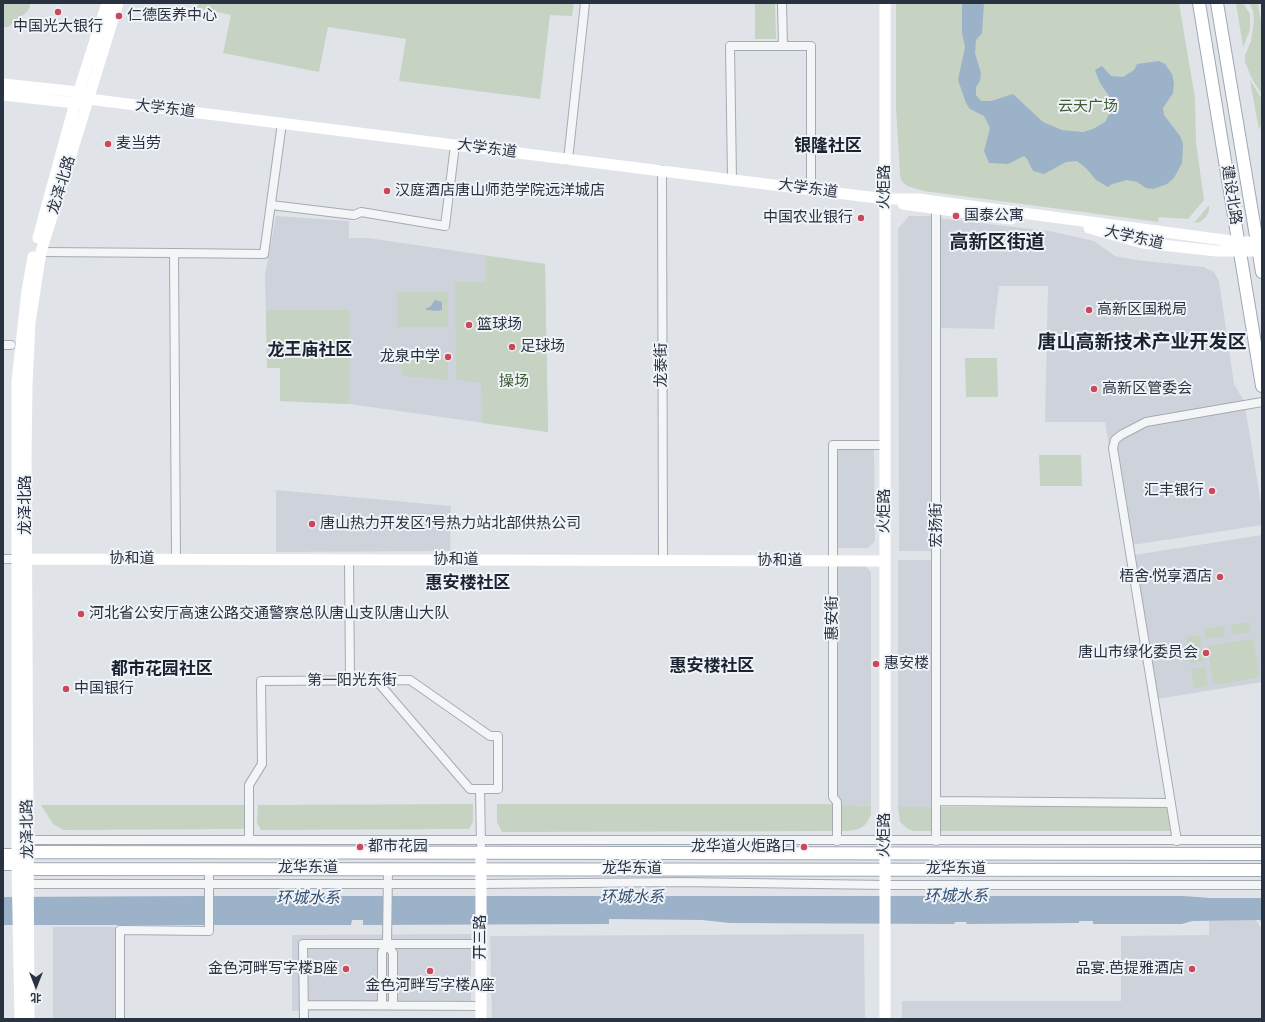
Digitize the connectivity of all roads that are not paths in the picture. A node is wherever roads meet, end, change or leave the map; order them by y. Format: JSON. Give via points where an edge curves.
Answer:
{"nodes":[{"id":1,"x":107,"y":3,"type":"edge"},
{"id":2,"x":118,"y":3,"type":"edge"},
{"id":3,"x":584,"y":3,"type":"edge"},
{"id":4,"x":782,"y":3,"type":"edge"},
{"id":5,"x":885,"y":3,"type":"edge"},
{"id":6,"x":1199,"y":3,"type":"edge"},
{"id":7,"x":1216,"y":3,"type":"edge"},
{"id":8,"x":783,"y":46,"type":"junction"},
{"id":9,"x":3,"y":84,"type":"edge"},
{"id":10,"x":79,"y":92,"type":"junction"},
{"id":11,"x":3,"y":95,"type":"edge"},
{"id":12,"x":88,"y":100,"type":"junction"},
{"id":13,"x":75,"y":103,"type":"junction"},
{"id":14,"x":282,"y":123,"type":"junction"},
{"id":15,"x":455,"y":145,"type":"junction"},
{"id":16,"x":568,"y":160,"type":"junction"},
{"id":17,"x":662,"y":170,"type":"junction"},
{"id":18,"x":732,"y":179,"type":"junction"},
{"id":19,"x":811,"y":189,"type":"junction"},
{"id":20,"x":885,"y":199,"type":"junction"},
{"id":21,"x":271,"y":205,"type":"junction"},
{"id":22,"x":936,"y":209,"type":"junction"},
{"id":23,"x":1259,"y":246,"type":"edge"},
{"id":24,"x":1240,"y":247,"type":"junction"},
{"id":25,"x":38,"y":250,"type":"junction"},
{"id":26,"x":174,"y":253,"type":"junction"},
{"id":27,"x":1262,"y":272,"type":"edge"},
{"id":28,"x":1262,"y":386,"type":"edge"},
{"id":29,"x":1262,"y":402,"type":"edge"},
{"id":30,"x":885,"y":445,"type":"junction"},
{"id":31,"x":3,"y":559,"type":"edge"},
{"id":32,"x":22,"y":559,"type":"junction"},
{"id":33,"x":176,"y":559,"type":"junction"},
{"id":34,"x":349,"y":560,"type":"junction"},
{"id":35,"x":663,"y":560,"type":"junction"},
{"id":36,"x":833,"y":561,"type":"junction"},
{"id":37,"x":885,"y":561,"type":"junction"},
{"id":38,"x":350,"y":680,"type":"junction"},
{"id":39,"x":376,"y":680,"type":"junction"},
{"id":40,"x":480,"y":789,"type":"junction"},
{"id":41,"x":937,"y":801,"type":"junction"},
{"id":42,"x":1171,"y":803,"type":"junction"},
{"id":43,"x":28,"y":840,"type":"junction"},
{"id":44,"x":250,"y":840,"type":"junction"},
{"id":45,"x":1262,"y":840,"type":"edge"},
{"id":46,"x":481,"y":841,"type":"junction"},
{"id":47,"x":837,"y":841,"type":"junction"},
{"id":48,"x":936,"y":841,"type":"junction"},
{"id":49,"x":1177,"y":842,"type":"junction"},
{"id":50,"x":885,"y":847,"type":"junction"},
{"id":51,"x":481,"y":854,"type":"junction"},
{"id":52,"x":1262,"y":854,"type":"edge"},
{"id":53,"x":3,"y":855,"type":"edge"},
{"id":54,"x":23,"y":860,"type":"junction"},
{"id":55,"x":3,"y":864,"type":"edge"},
{"id":56,"x":209,"y":868,"type":"junction"},
{"id":57,"x":388,"y":868,"type":"junction"},
{"id":58,"x":481,"y":868,"type":"junction"},
{"id":59,"x":885,"y":869,"type":"junction"},
{"id":60,"x":1262,"y":870,"type":"edge"},
{"id":61,"x":388,"y":884,"type":"junction"},
{"id":62,"x":1262,"y":884,"type":"edge"},
{"id":63,"x":209,"y":889,"type":"junction"},
{"id":64,"x":481,"y":890,"type":"junction"},
{"id":65,"x":885,"y":890,"type":"junction"},
{"id":66,"x":25,"y":891,"type":"junction"},
{"id":67,"x":23,"y":930,"type":"junction"},
{"id":68,"x":387,"y":944,"type":"junction"},
{"id":69,"x":481,"y":944,"type":"junction"},
{"id":70,"x":304,"y":1005,"type":"junction"},
{"id":71,"x":382,"y":1005,"type":"junction"},
{"id":72,"x":393,"y":1005,"type":"junction"},
{"id":73,"x":481,"y":1006,"type":"junction"},
{"id":74,"x":20,"y":1019,"type":"edge"},
{"id":75,"x":29,"y":1019,"type":"edge"},
{"id":76,"x":120,"y":1019,"type":"edge"},
{"id":77,"x":304,"y":1019,"type":"edge"},
{"id":78,"x":481,"y":1019,"type":"edge"},
{"id":79,"x":885,"y":1019,"type":"edge"}],
"edges":[{"from":1,"to":10,"type":"street","name":"龙泽北路"},
{"from":2,"to":12,"type":"street","name":"龙泽北路"},
{"from":3,"to":16,"type":"street"},
{"from":4,"to":8,"type":"street"},
{"from":5,"to":20,"type":"street","name":"火炬路"},
{"from":6,"to":24,"type":"main road","name":"建设北路"},
{"from":7,"to":23,"type":"main road","name":"建设北路"},
{"from":8,"to":18,"type":"street","via":[[730,46]]},
{"from":8,"to":19,"type":"street","via":[[811,46]]},
{"from":9,"to":10,"type":"street"},
{"from":10,"to":12,"type":"street"},
{"from":10,"to":13,"type":"street","name":"龙泽北路"},
{"from":11,"to":13,"type":"street","name":"大学东道"},
{"from":12,"to":13,"type":"street","name":"大学东道"},
{"from":12,"to":14,"type":"street","name":"大学东道"},
{"from":12,"to":25,"type":"street","name":"龙泽北路"},
{"from":13,"to":25,"type":"street","name":"龙泽北路"},
{"from":14,"to":15,"type":"street","name":"大学东道"},
{"from":14,"to":21,"type":"street"},
{"from":15,"to":16,"type":"street","name":"大学东道"},
{"from":15,"to":21,"type":"street","via":[[444,226],[361,212],[354,215]]},
{"from":16,"to":17,"type":"street","name":"大学东道"},
{"from":17,"to":18,"type":"street","name":"大学东道"},
{"from":17,"to":35,"type":"street","name":"龙泰街"},
{"from":18,"to":19,"type":"street","name":"大学东道"},
{"from":19,"to":20,"type":"street","name":"大学东道"},
{"from":20,"to":22,"type":"street","name":"大学东道"},
{"from":20,"to":24,"type":"street","name":"大学东道","via":[[918,199]]},
{"from":20,"to":30,"type":"street","name":"火炬路"},
{"from":21,"to":26,"type":"street","via":[[264,254]]},
{"from":22,"to":24,"type":"street","name":"大学东道","via":[[1094,228],[1142,242],[1217,251]]},
{"from":22,"to":41,"type":"street","name":"宏扬街"},
{"from":23,"to":24,"type":"street"},
{"from":23,"to":27,"type":"main road","name":"建设北路"},
{"from":24,"to":28,"type":"main road","name":"建设北路"},
{"from":25,"to":26,"type":"street"},
{"from":25,"to":32,"type":"street","name":"龙泽北路","via":[[28,349]]},
{"from":26,"to":33,"type":"street"},
{"from":29,"to":42,"type":"street","via":[[1146,422],[1121,435],[1115,440],[1113,448]]},
{"from":30,"to":36,"type":"street","name":"惠安街","via":[[834,445]]},
{"from":30,"to":37,"type":"street","name":"火炬路"},
{"from":31,"to":32,"type":"street"},
{"from":32,"to":33,"type":"street","name":"协和道"},
{"from":32,"to":43,"type":"street","name":"龙泽北路"},
{"from":32,"to":54,"type":"street","name":"龙泽北路"},
{"from":33,"to":34,"type":"street","name":"协和道"},
{"from":34,"to":35,"type":"street","name":"协和道"},
{"from":34,"to":38,"type":"street"},
{"from":35,"to":36,"type":"street","name":"协和道"},
{"from":36,"to":37,"type":"street","name":"协和道"},
{"from":36,"to":47,"type":"street","name":"惠安街","via":[[833,797],[837,802]]},
{"from":37,"to":50,"type":"street","name":"火炬路"},
{"from":38,"to":39,"type":"street","name":"第一阳光东街"},
{"from":38,"to":44,"type":"street","name":"第一阳光东街","via":[[261,681],[262,764],[249,785]]},
{"from":39,"to":40,"type":"street","via":[[470,789]]},
{"from":39,"to":40,"type":"street","name":"第一阳光东街","via":[[410,680],[490,736],[498,736],[498,789]]},
{"from":40,"to":46,"type":"street"},
{"from":41,"to":42,"type":"street"},
{"from":41,"to":48,"type":"street","name":"宏扬街"},
{"from":42,"to":49,"type":"street"},
{"from":43,"to":44,"type":"street"},
{"from":43,"to":54,"type":"street","name":"龙泽北路"},
{"from":44,"to":46,"type":"street"},
{"from":45,"to":49,"type":"street"},
{"from":46,"to":47,"type":"street"},
{"from":46,"to":51,"type":"street"},
{"from":47,"to":50,"type":"street"},
{"from":48,"to":49,"type":"street"},
{"from":48,"to":50,"type":"street"},
{"from":50,"to":51,"type":"main road","name":"龙华东道"},
{"from":50,"to":52,"type":"main road","name":"龙华东道"},
{"from":50,"to":59,"type":"street","name":"火炬路"},
{"from":51,"to":54,"type":"main road","name":"龙华东道"},
{"from":51,"to":58,"type":"street","name":"开三路"},
{"from":53,"to":54,"type":"main road","name":"龙华东道"},
{"from":54,"to":55,"type":"main road","name":"龙华东道"},
{"from":54,"to":56,"type":"main road","name":"龙华东道"},
{"from":54,"to":66,"type":"street","name":"龙泽北路"},
{"from":56,"to":57,"type":"main road","name":"龙华东道"},
{"from":56,"to":63,"type":"street"},
{"from":57,"to":58,"type":"main road","name":"龙华东道"},
{"from":57,"to":61,"type":"street"},
{"from":58,"to":59,"type":"main road","name":"龙华东道"},
{"from":58,"to":64,"type":"street","name":"开三路"},
{"from":59,"to":60,"type":"main road","name":"龙华东道"},
{"from":59,"to":65,"type":"street","name":"火炬路"},
{"from":61,"to":63,"type":"street"},
{"from":61,"to":64,"type":"street"},
{"from":61,"to":68,"type":"street"},
{"from":62,"to":65,"type":"street"},
{"from":63,"to":66,"type":"street"},
{"from":63,"to":76,"type":"street","via":[[209,931],[120,930]]},
{"from":64,"to":65,"type":"street","via":[[680,882]]},
{"from":64,"to":69,"type":"street","name":"开三路"},
{"from":65,"to":79,"type":"street","name":"火炬路"},
{"from":66,"to":67,"type":"street","name":"龙泽北路"},
{"from":67,"to":74,"type":"street","name":"龙泽北路"},
{"from":67,"to":75,"type":"street","name":"龙泽北路"},
{"from":68,"to":69,"type":"street"},
{"from":68,"to":70,"type":"street","via":[[303,944]]},
{"from":68,"to":71,"type":"street","via":[[382,952]]},
{"from":68,"to":72,"type":"street","via":[[393,953]]},
{"from":69,"to":73,"type":"street","name":"开三路"},
{"from":70,"to":71,"type":"street"},
{"from":70,"to":77,"type":"street"},
{"from":71,"to":72,"type":"street"},
{"from":72,"to":73,"type":"street"},
{"from":73,"to":78,"type":"street","name":"开三路"}]}
